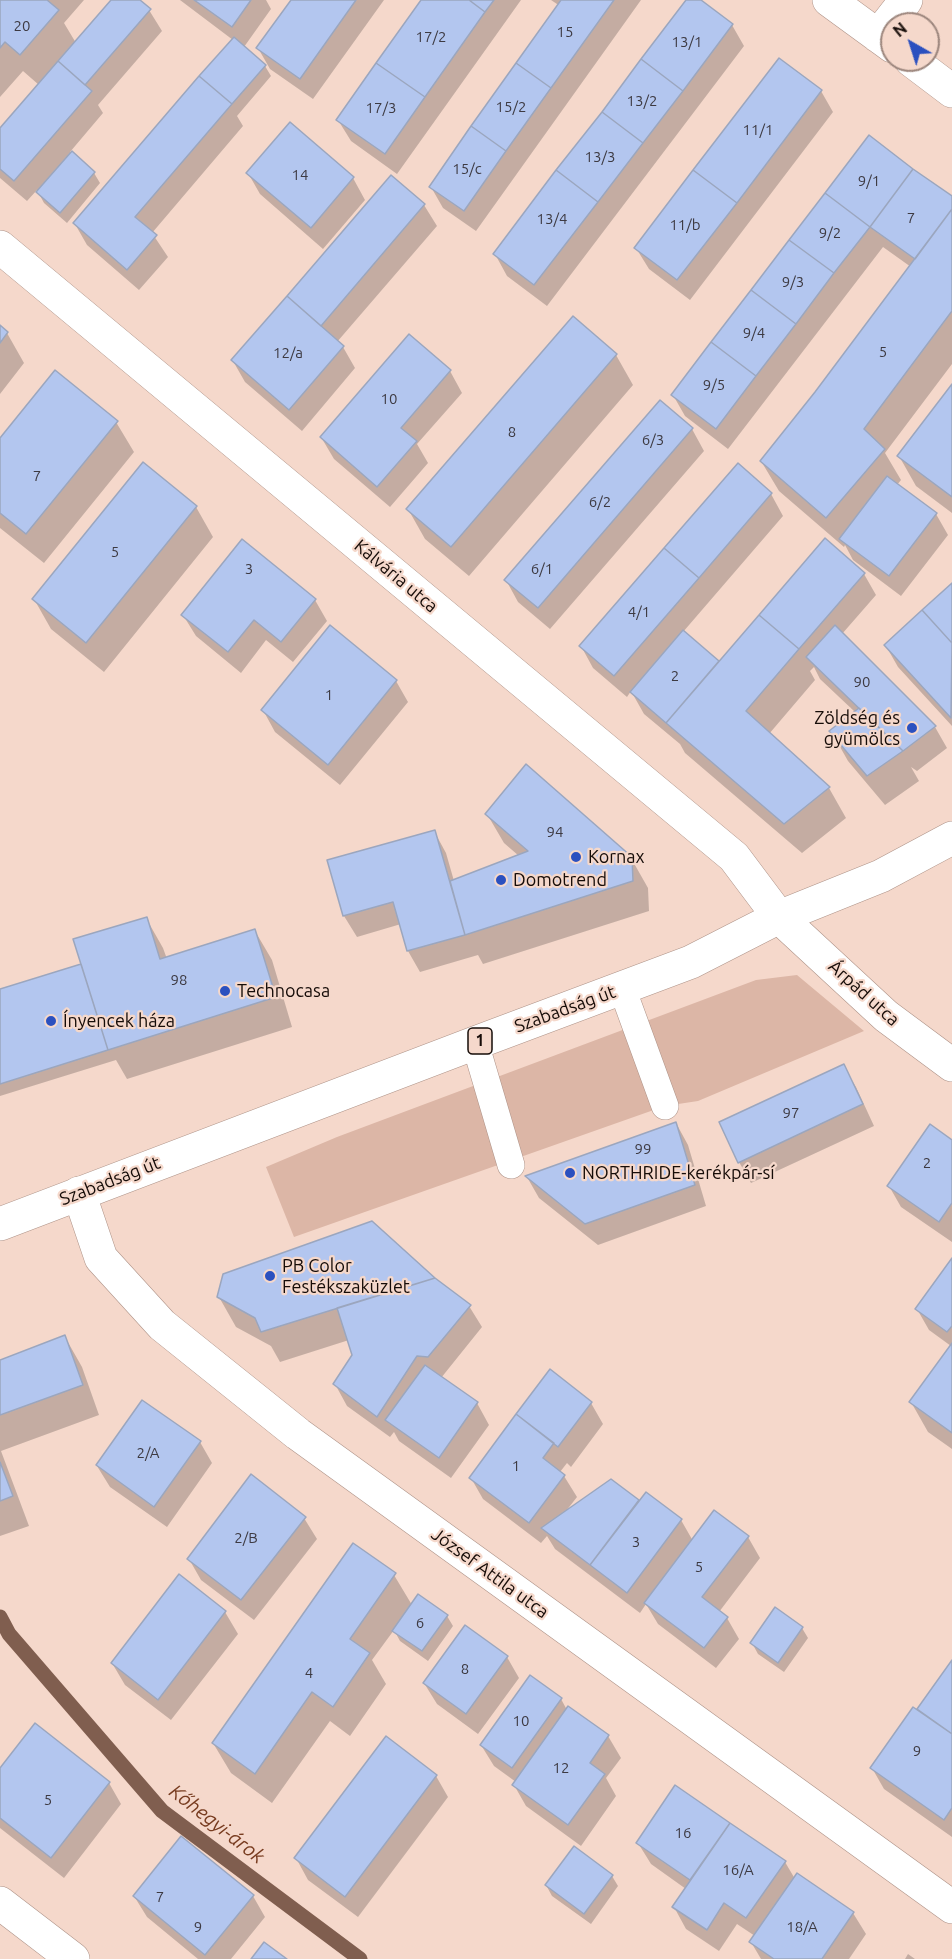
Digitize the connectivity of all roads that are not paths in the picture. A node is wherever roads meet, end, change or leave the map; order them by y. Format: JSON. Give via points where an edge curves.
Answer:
{"nodes":[{"id":1,"x":829,"y":0,"type":"edge"},
{"id":2,"x":880,"y":37,"type":"edge"},
{"id":3,"x":927,"y":72,"type":"edge"},
{"id":4,"x":952,"y":91,"type":"edge"},
{"id":5,"x":0,"y":248,"type":"edge"},
{"id":6,"x":952,"y":838,"type":"edge"},
{"id":7,"x":779,"y":917,"type":"junction"},
{"id":8,"x":622,"y":988,"type":"junction"},
{"id":9,"x":475,"y":1042,"type":"junction"},
{"id":10,"x":952,"y":1065,"type":"edge"},
{"id":11,"x":665,"y":1106,"type":"dead end"},
{"id":12,"x":511,"y":1166,"type":"dead end"},
{"id":13,"x":79,"y":1192,"type":"junction"},
{"id":14,"x":0,"y":1224,"type":"edge"},
{"id":15,"x":0,"y":1904,"type":"edge"},
{"id":16,"x":952,"y":1907,"type":"edge"},
{"id":17,"x":73,"y":1959,"type":"edge"}],
"edges":[{"from":1,"to":2,"type":"street"},
{"from":3,"to":4,"type":"street"},
{"from":5,"to":7,"type":"street","name":"Kálvária utca","via":[[734,857]]},
{"from":6,"to":7,"type":"street","name":"Szabadság út","number":"1","via":[[881,876]]},
{"from":7,"to":8,"type":"street","name":"Szabadság út","number":"1","via":[[692,962]]},
{"from":7,"to":10,"type":"street","name":"Árpád utca","via":[[886,1016]]},
{"from":8,"to":9,"type":"street","name":"Szabadság út","number":"1"},
{"from":8,"to":11,"type":"lane"},
{"from":9,"to":12,"type":"lane"},
{"from":9,"to":13,"type":"street","name":"Szabadság út","number":"1"},
{"from":13,"to":14,"type":"street","name":"Szabadság út","number":"1"},
{"from":13,"to":16,"type":"street","name":"József Attila utca","via":[[101,1258],[162,1325],[298,1434]]},
{"from":15,"to":17,"type":"street"}]}
